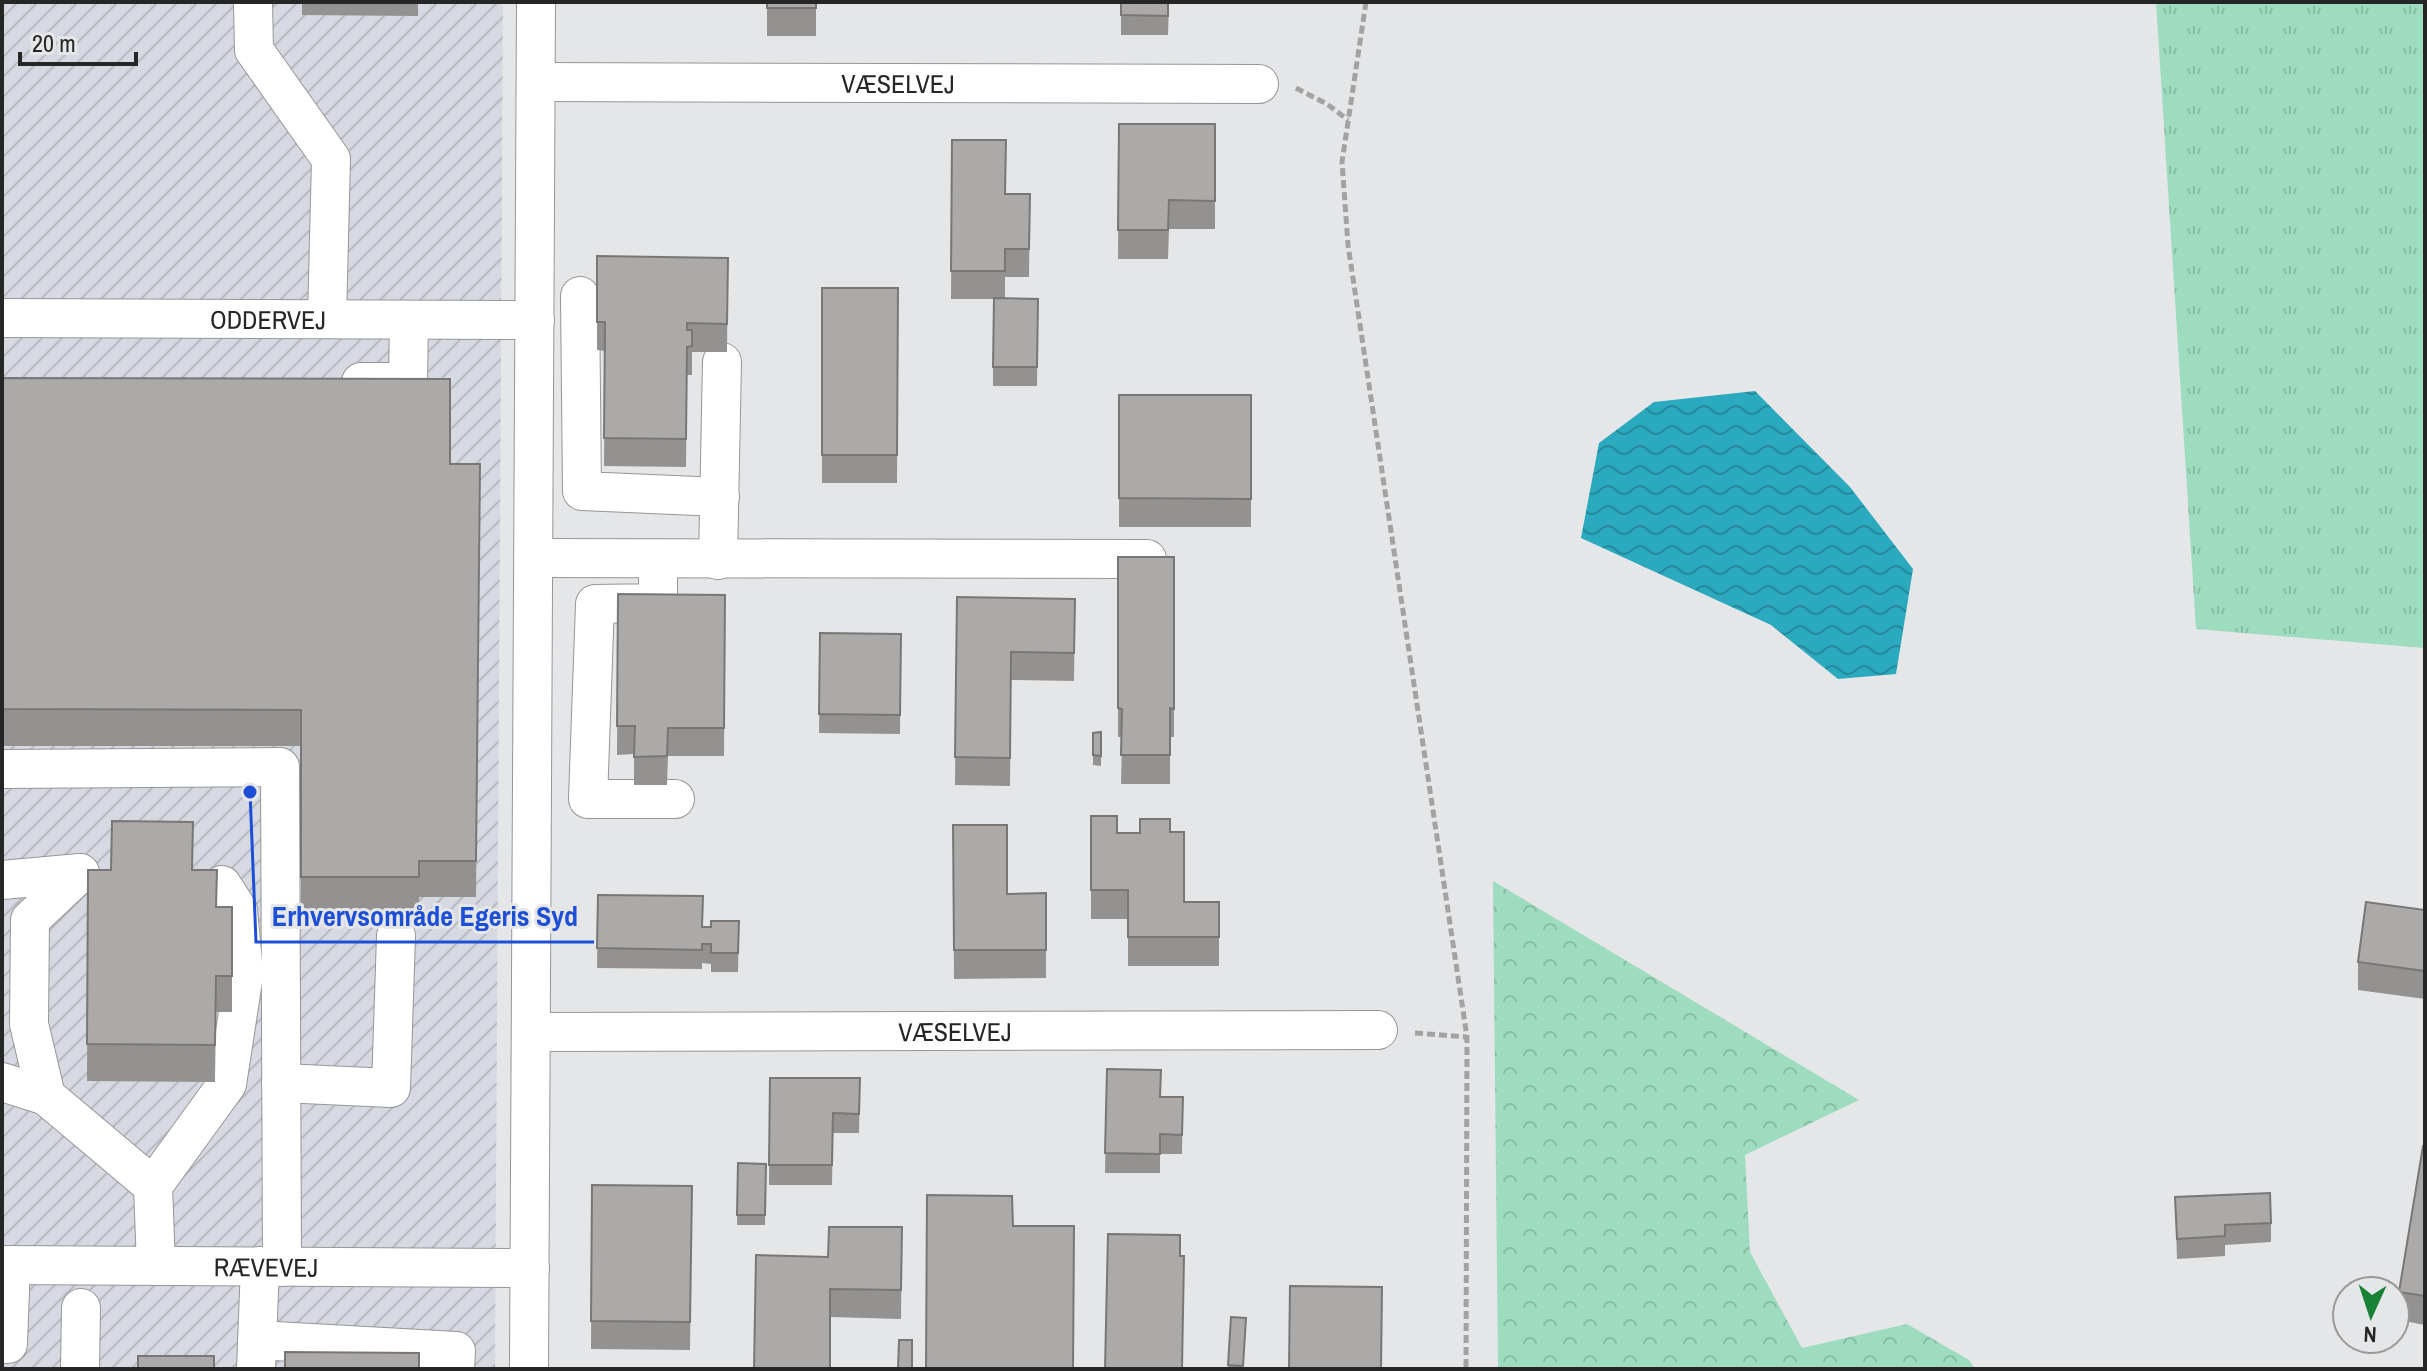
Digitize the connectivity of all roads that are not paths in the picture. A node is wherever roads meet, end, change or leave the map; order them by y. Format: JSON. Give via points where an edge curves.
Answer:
{"nodes":[{"id":1,"x":253,"y":2,"type":"edge"},
{"id":2,"x":536,"y":2,"type":"edge"},
{"id":3,"x":536,"y":82,"type":"junction"},
{"id":4,"x":1259,"y":84,"type":"road end"},
{"id":5,"x":580,"y":296,"type":"dead end"},
{"id":6,"x":2,"y":318,"type":"edge"},
{"id":7,"x":327,"y":319,"type":"junction"},
{"id":8,"x":409,"y":320,"type":"junction"},
{"id":9,"x":535,"y":320,"type":"junction"},
{"id":10,"x":722,"y":362,"type":"dead end"},
{"id":11,"x":330,"y":382,"type":"edge"},
{"id":12,"x":720,"y":497,"type":"junction"},
{"id":13,"x":534,"y":558,"type":"junction"},
{"id":14,"x":658,"y":559,"type":"junction"},
{"id":15,"x":1147,"y":559,"type":"edge"},
{"id":16,"x":718,"y":560,"type":"junction"},
{"id":17,"x":2,"y":769,"type":"edge"},
{"id":18,"x":675,"y":799,"type":"dead end"},
{"id":19,"x":2,"y":880,"type":"edge"},
{"id":20,"x":222,"y":885,"type":"dead end"},
{"id":21,"x":396,"y":936,"type":"dead end"},
{"id":22,"x":1378,"y":1030,"type":"road end"},
{"id":23,"x":531,"y":1032,"type":"junction"},
{"id":24,"x":2,"y":1082,"type":"edge"},
{"id":25,"x":281,"y":1083,"type":"junction"},
{"id":26,"x":46,"y":1096,"type":"junction"},
{"id":27,"x":153,"y":1186,"type":"junction"},
{"id":28,"x":7,"y":1265,"type":"edge"},
{"id":29,"x":156,"y":1266,"type":"junction"},
{"id":30,"x":271,"y":1266,"type":"junction"},
{"id":31,"x":530,"y":1268,"type":"junction"},
{"id":32,"x":81,"y":1308,"type":"dead end"},
{"id":33,"x":2,"y":1344,"type":"edge"},
{"id":34,"x":257,"y":1355,"type":"edge"},
{"id":35,"x":80,"y":1369,"type":"edge"},
{"id":36,"x":455,"y":1369,"type":"edge"},
{"id":37,"x":529,"y":1369,"type":"edge"}],
"edges":[{"from":1,"to":7,"type":"street","via":[[254,50],[331,159]]},
{"from":2,"to":3,"type":"street"},
{"from":3,"to":4,"type":"street","name":"VÆSELVEJ"},
{"from":3,"to":9,"type":"street"},
{"from":5,"to":12,"type":"street","via":[[582,491]]},
{"from":6,"to":7,"type":"street","name":"ODDERVEJ"},
{"from":7,"to":8,"type":"street","name":"ODDERVEJ"},
{"from":8,"to":9,"type":"street","name":"ODDERVEJ"},
{"from":8,"to":11,"type":"street","via":[[408,382]]},
{"from":9,"to":13,"type":"street"},
{"from":10,"to":12,"type":"street"},
{"from":12,"to":16,"type":"street"},
{"from":13,"to":14,"type":"street"},
{"from":13,"to":23,"type":"street"},
{"from":14,"to":16,"type":"street"},
{"from":14,"to":18,"type":"street","via":[[658,603],[595,604],[588,799]]},
{"from":15,"to":16,"type":"street"},
{"from":17,"to":25,"type":"street","via":[[280,767]]},
{"from":19,"to":26,"type":"street","via":[[80,873],[30,920],[29,1024]]},
{"from":20,"to":27,"type":"street","via":[[238,910],[244,974],[227,1084]]},
{"from":21,"to":25,"type":"street","via":[[391,1088]]},
{"from":22,"to":23,"type":"street","name":"VÆSELVEJ"},
{"from":23,"to":31,"type":"street"},
{"from":24,"to":26,"type":"street"},
{"from":25,"to":30,"type":"street"},
{"from":26,"to":27,"type":"street"},
{"from":27,"to":29,"type":"street"},
{"from":28,"to":29,"type":"street","name":"RÆVEVEJ"},
{"from":28,"to":33,"type":"street","via":[[8,1344]]},
{"from":29,"to":30,"type":"street","name":"RÆVEVEJ"},
{"from":30,"to":31,"type":"street","name":"RÆVEVEJ"},
{"from":30,"to":34,"type":"street"},
{"from":31,"to":37,"type":"street"},
{"from":32,"to":35,"type":"street"},
{"from":34,"to":36,"type":"street","via":[[456,1351]]}]}
